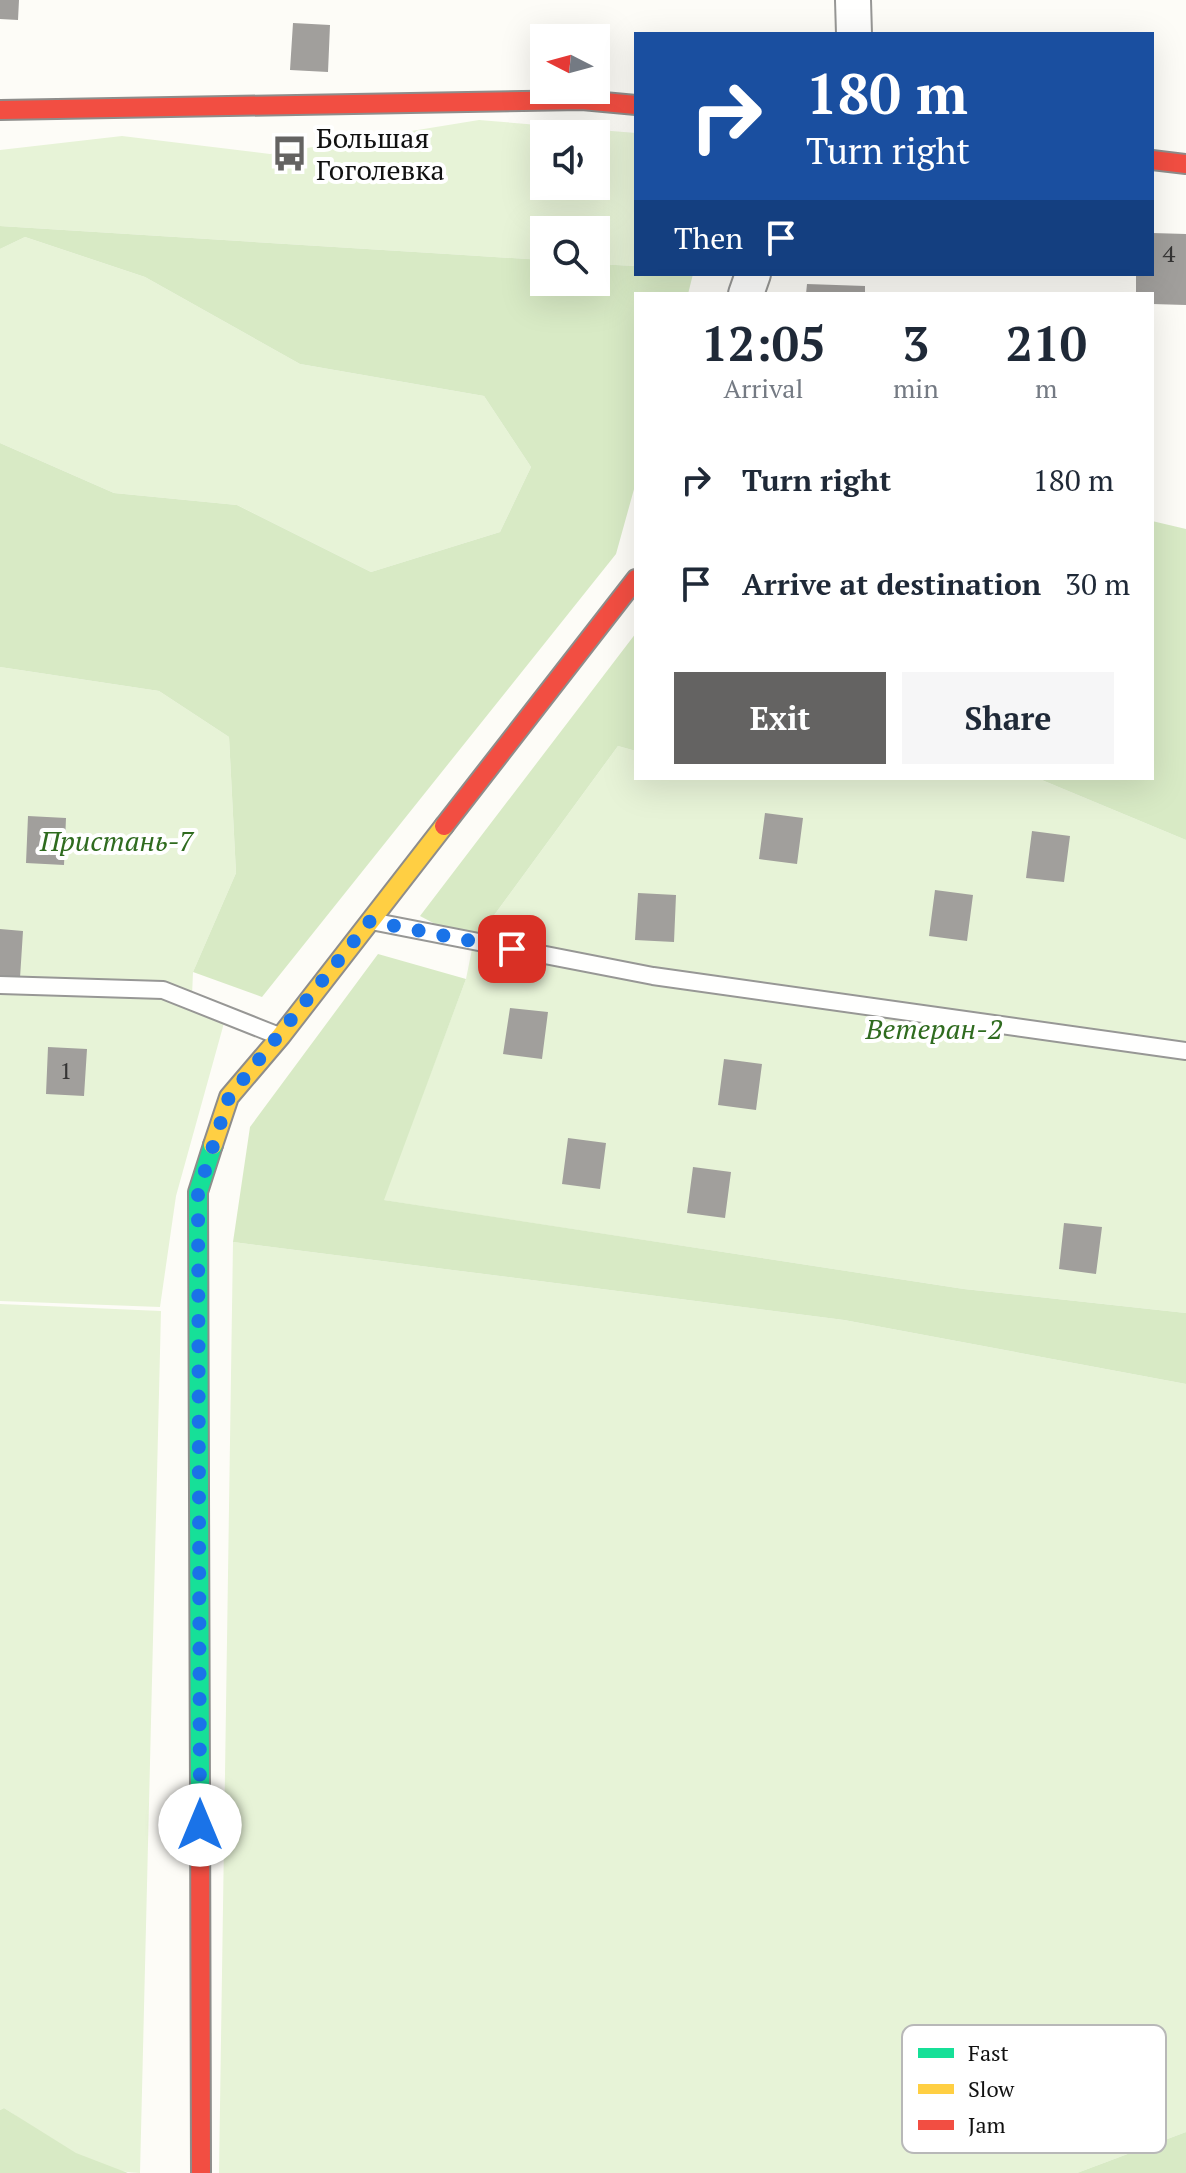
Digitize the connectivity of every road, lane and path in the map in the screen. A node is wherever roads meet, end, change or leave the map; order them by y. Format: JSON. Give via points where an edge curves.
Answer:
{"nodes":[{"id":1,"x":853,"y":0,"type":"edge"},
{"id":2,"x":854,"y":32,"type":"edge"},
{"id":3,"x":634,"y":105,"type":"edge"},
{"id":4,"x":0,"y":110,"type":"edge"},
{"id":5,"x":1154,"y":160,"type":"edge"},
{"id":6,"x":1186,"y":164,"type":"edge"},
{"id":7,"x":634,"y":582,"type":"edge"},
{"id":8,"x":370,"y":921,"type":"junction"},
{"id":9,"x":0,"y":985,"type":"edge"},
{"id":10,"x":281,"y":1036,"type":"junction"},
{"id":11,"x":1186,"y":1051,"type":"edge"},
{"id":12,"x":201,"y":2173,"type":"edge"}],
"edges":[{"from":1,"to":2,"type":"street"},
{"from":3,"to":4,"type":"street","via":[[582,100]]},
{"from":5,"to":6,"type":"street"},
{"from":7,"to":8,"type":"street"},
{"from":8,"to":10,"type":"street"},
{"from":8,"to":11,"type":"lane","via":[[653,976]]},
{"from":9,"to":10,"type":"lane","via":[[163,990]]},
{"from":10,"to":12,"type":"street","via":[[229,1097],[198,1192]]}]}
